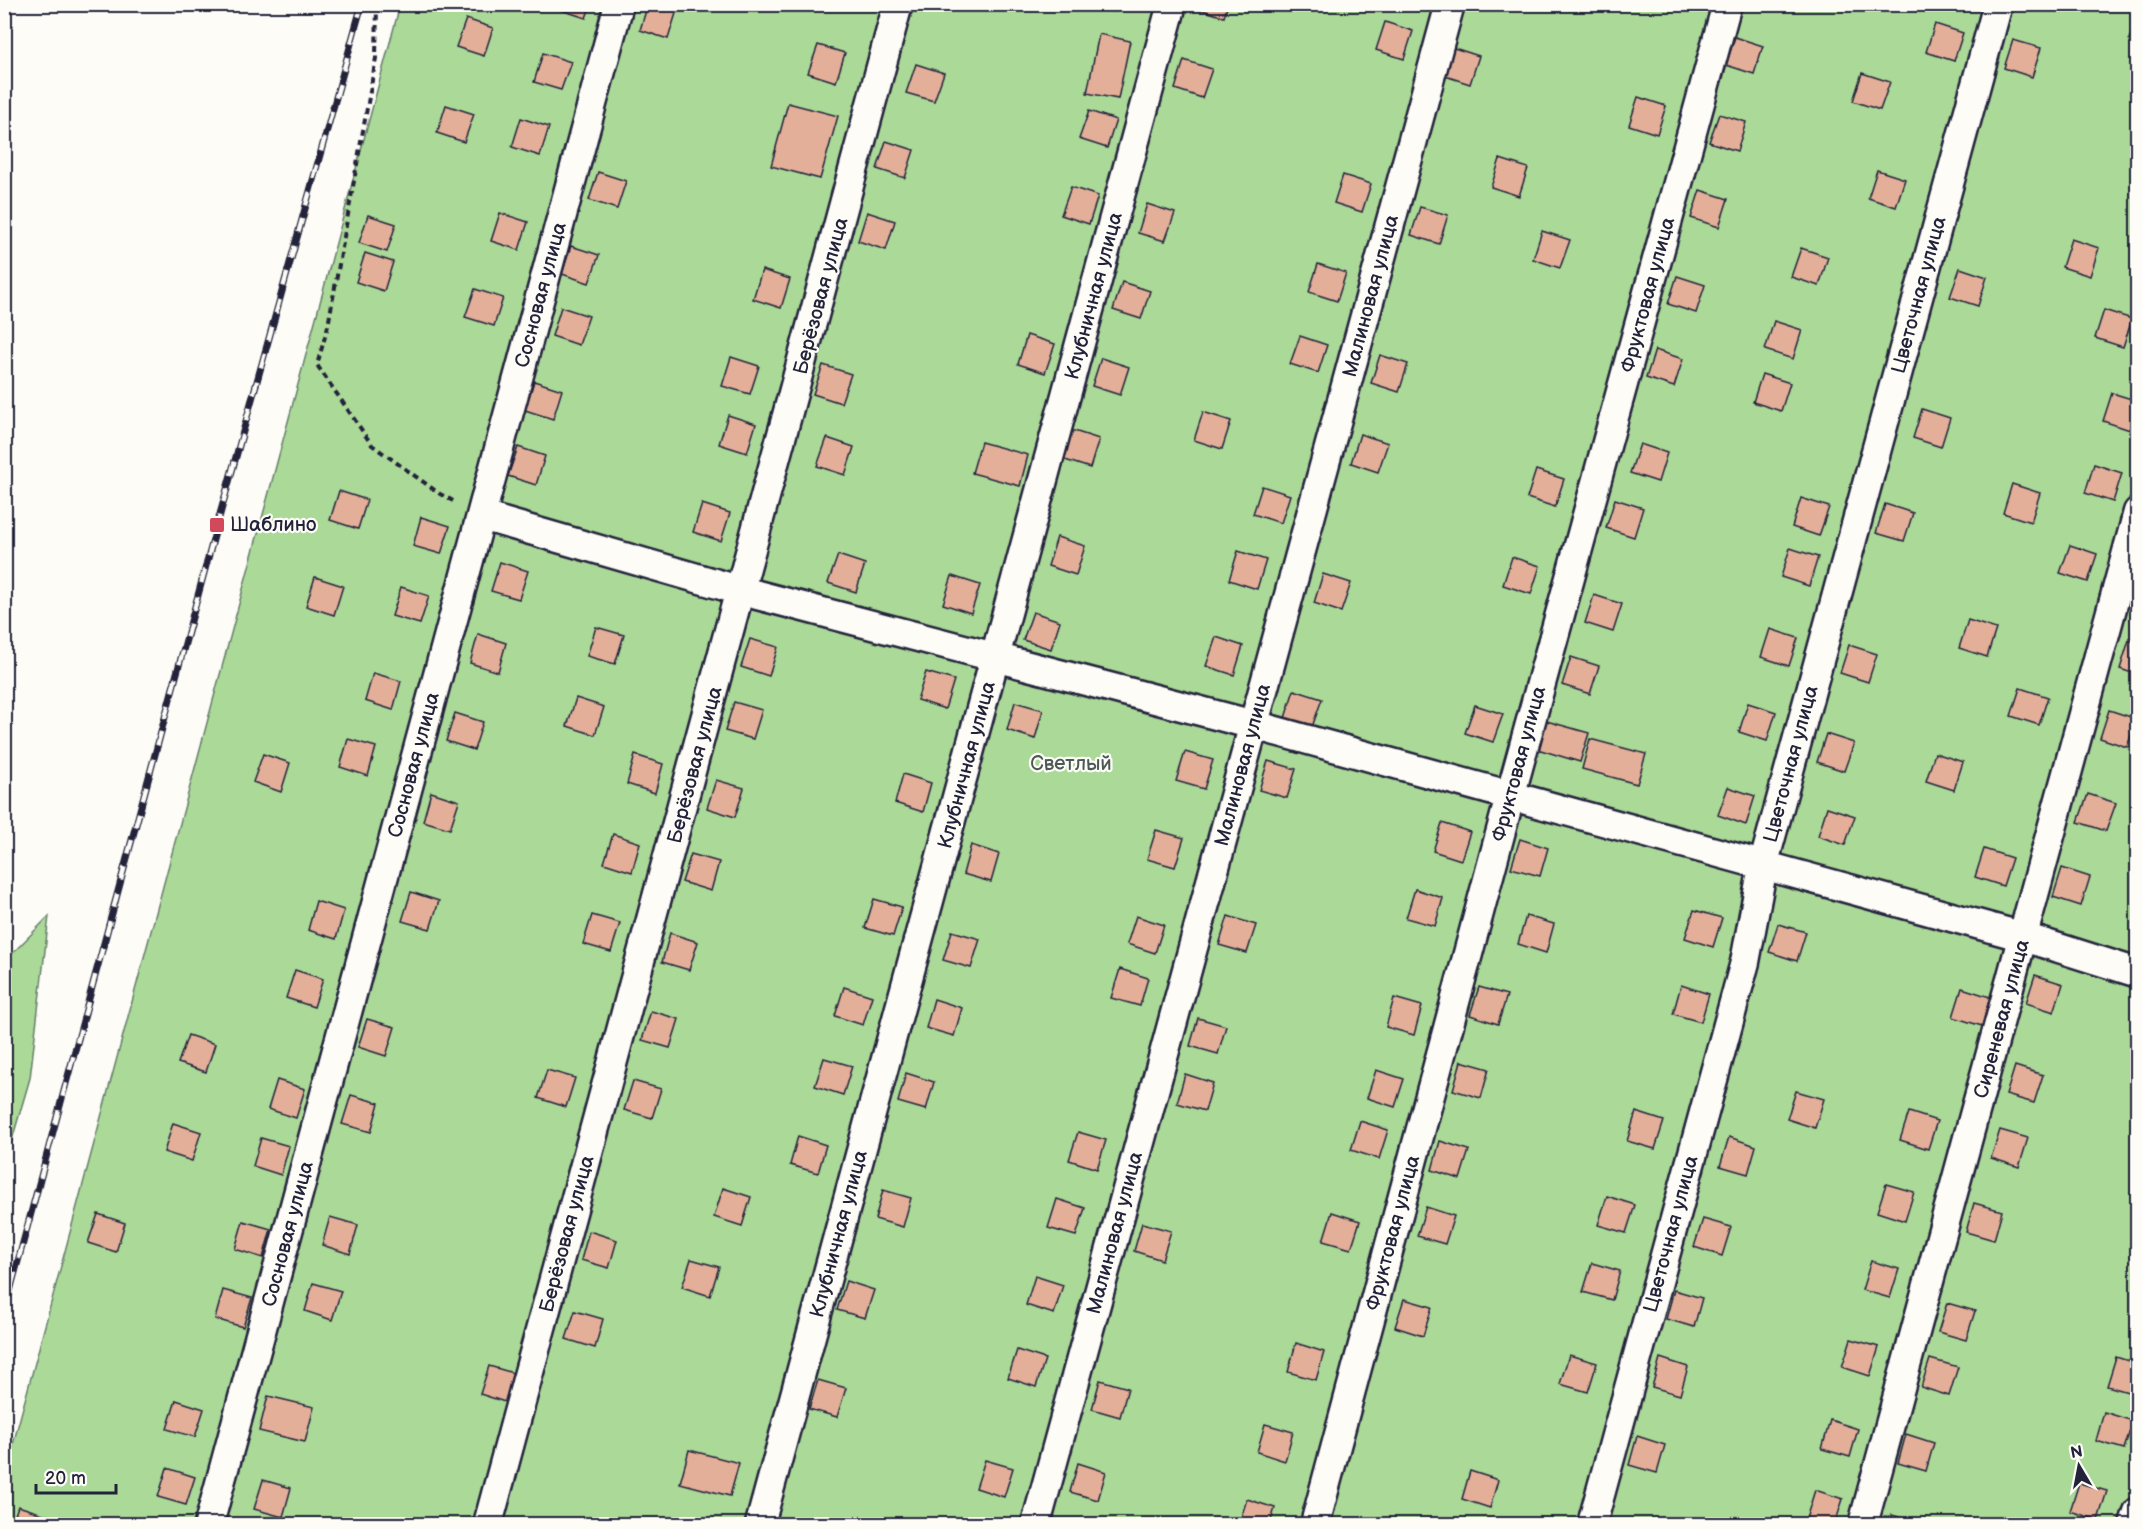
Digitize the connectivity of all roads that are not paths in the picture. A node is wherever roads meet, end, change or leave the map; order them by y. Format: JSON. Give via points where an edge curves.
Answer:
{"nodes":[{"id":1,"x":620,"y":4,"type":"edge"},
{"id":2,"x":898,"y":4,"type":"edge"},
{"id":3,"x":1172,"y":4,"type":"edge"},
{"id":4,"x":1450,"y":4,"type":"edge"},
{"id":5,"x":1727,"y":4,"type":"edge"},
{"id":6,"x":1998,"y":4,"type":"edge"},
{"id":7,"x":2138,"y":512,"type":"edge"},
{"id":8,"x":482,"y":516,"type":"junction"},
{"id":9,"x":742,"y":591,"type":"junction"},
{"id":10,"x":996,"y":657,"type":"junction"},
{"id":11,"x":1254,"y":725,"type":"junction"},
{"id":12,"x":1510,"y":797,"type":"junction"},
{"id":13,"x":1763,"y":866,"type":"junction"},
{"id":14,"x":2024,"y":937,"type":"junction"},
{"id":15,"x":2138,"y":972,"type":"edge"},
{"id":16,"x":2138,"y":1512,"type":"edge"},
{"id":17,"x":209,"y":1524,"type":"edge"},
{"id":18,"x":488,"y":1524,"type":"edge"},
{"id":19,"x":760,"y":1524,"type":"edge"},
{"id":20,"x":1036,"y":1524,"type":"edge"},
{"id":21,"x":1315,"y":1524,"type":"edge"},
{"id":22,"x":1592,"y":1524,"type":"edge"},
{"id":23,"x":1863,"y":1524,"type":"edge"},
{"id":24,"x":2134,"y":1524,"type":"edge"}],
"edges":[{"from":1,"to":8,"type":"street","name":"Сосновая улица"},
{"from":2,"to":9,"type":"street","name":"Берёзовая улица"},
{"from":3,"to":10,"type":"street","name":"Клубничная улица"},
{"from":4,"to":11,"type":"street","name":"Малиновая улица"},
{"from":5,"to":12,"type":"street","name":"Фруктовая улица"},
{"from":6,"to":13,"type":"street","name":"Цветочная улица"},
{"from":7,"to":14,"type":"street","name":"Сиреневая улица"},
{"from":8,"to":9,"type":"street"},
{"from":8,"to":17,"type":"street","name":"Сосновая улица"},
{"from":9,"to":10,"type":"street"},
{"from":9,"to":18,"type":"street","name":"Берёзовая улица"},
{"from":10,"to":11,"type":"street"},
{"from":10,"to":19,"type":"street","name":"Клубничная улица"},
{"from":11,"to":12,"type":"street"},
{"from":11,"to":20,"type":"street","name":"Малиновая улица"},
{"from":12,"to":13,"type":"street"},
{"from":12,"to":21,"type":"street","name":"Фруктовая улица"},
{"from":13,"to":14,"type":"street"},
{"from":13,"to":22,"type":"street","name":"Цветочная улица","via":[[1742,974]]},
{"from":14,"to":15,"type":"street"},
{"from":14,"to":23,"type":"street","name":"Сиреневая улица"},
{"from":16,"to":24,"type":"street"}]}
